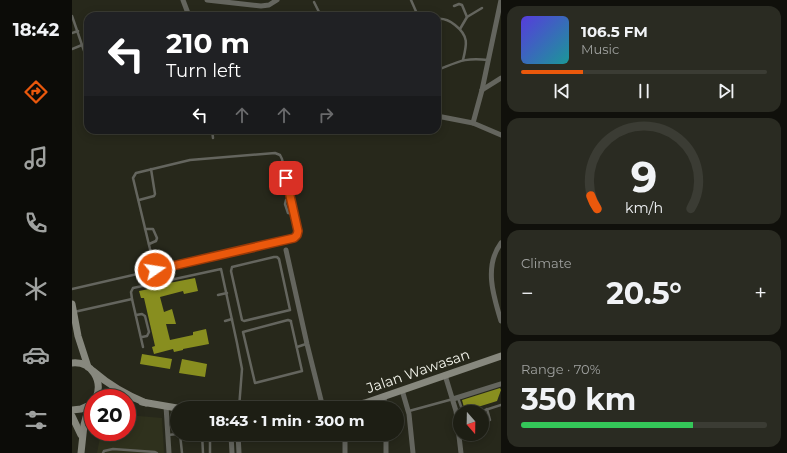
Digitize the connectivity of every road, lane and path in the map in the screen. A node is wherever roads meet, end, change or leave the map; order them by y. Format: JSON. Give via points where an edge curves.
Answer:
{"nodes":[{"id":1,"x":183,"y":0,"type":"edge"},
{"id":2,"x":207,"y":0,"type":"edge"},
{"id":3,"x":277,"y":0,"type":"edge"},
{"id":4,"x":411,"y":0,"type":"edge"},
{"id":5,"x":501,"y":0,"type":"edge"},
{"id":6,"x":314,"y":2,"type":"dead end"},
{"id":7,"x":454,"y":6,"type":"dead end"},
{"id":8,"x":482,"y":8,"type":"dead end"},
{"id":9,"x":188,"y":12,"type":"edge"},
{"id":10,"x":318,"y":12,"type":"edge"},
{"id":11,"x":416,"y":12,"type":"edge"},
{"id":12,"x":72,"y":16,"type":"edge"},
{"id":13,"x":467,"y":18,"type":"junction"},
{"id":14,"x":441,"y":19,"type":"edge"},
{"id":15,"x":460,"y":29,"type":"junction"},
{"id":16,"x":78,"y":31,"type":"junction"},
{"id":17,"x":72,"y":32,"type":"edge"},
{"id":18,"x":82,"y":45,"type":"junction"},
{"id":19,"x":72,"y":49,"type":"edge"},
{"id":20,"x":84,"y":51,"type":"edge"},
{"id":21,"x":463,"y":60,"type":"junction"},
{"id":22,"x":488,"y":60,"type":"junction"},
{"id":23,"x":441,"y":68,"type":"edge"},
{"id":24,"x":501,"y":78,"type":"edge"},
{"id":25,"x":482,"y":90,"type":"junction"},
{"id":26,"x":441,"y":117,"type":"edge"},
{"id":27,"x":473,"y":123,"type":"junction"},
{"id":28,"x":212,"y":134,"type":"edge"},
{"id":29,"x":501,"y":135,"type":"edge"},
{"id":30,"x":213,"y":138,"type":"dead end"},
{"id":31,"x":151,"y":169,"type":"junction"},
{"id":32,"x":284,"y":170,"type":"junction"},
{"id":33,"x":288,"y":187,"type":"junction"},
{"id":34,"x":290,"y":198,"type":"junction"},
{"id":35,"x":139,"y":200,"type":"junction"},
{"id":36,"x":294,"y":214,"type":"junction"},
{"id":37,"x":145,"y":228,"type":"junction"},
{"id":38,"x":501,"y":243,"type":"edge"},
{"id":39,"x":149,"y":244,"type":"junction"},
{"id":40,"x":286,"y":250,"type":"dead end"},
{"id":41,"x":155,"y":270,"type":"junction"},
{"id":42,"x":294,"y":282,"type":"junction"},
{"id":43,"x":284,"y":285,"type":"junction"},
{"id":44,"x":72,"y":289,"type":"edge"},
{"id":45,"x":227,"y":293,"type":"junction"},
{"id":46,"x":218,"y":295,"type":"dead end"},
{"id":47,"x":132,"y":298,"type":"junction"},
{"id":48,"x":72,"y":304,"type":"edge"},
{"id":49,"x":74,"y":312,"type":"junction"},
{"id":50,"x":136,"y":315,"type":"junction"},
{"id":51,"x":232,"y":319,"type":"junction"},
{"id":52,"x":225,"y":321,"type":"dead end"},
{"id":53,"x":501,"y":321,"type":"edge"},
{"id":54,"x":142,"y":338,"type":"junction"},
{"id":55,"x":307,"y":344,"type":"junction"},
{"id":56,"x":144,"y":347,"type":"dead end"},
{"id":57,"x":297,"y":347,"type":"junction"},
{"id":58,"x":501,"y":356,"type":"edge"},
{"id":59,"x":72,"y":363,"type":"edge"},
{"id":60,"x":90,"y":369,"type":"junction"},
{"id":61,"x":446,"y":375,"type":"junction"},
{"id":62,"x":501,"y":384,"type":"edge"},
{"id":63,"x":98,"y":389,"type":"edge"},
{"id":64,"x":402,"y":390,"type":"junction"},
{"id":65,"x":384,"y":396,"type":"junction"},
{"id":66,"x":455,"y":398,"type":"junction"},
{"id":67,"x":136,"y":401,"type":"edge"},
{"id":68,"x":240,"y":401,"type":"edge"},
{"id":69,"x":321,"y":401,"type":"edge"},
{"id":70,"x":367,"y":401,"type":"edge"},
{"id":71,"x":384,"y":401,"type":"edge"},
{"id":72,"x":146,"y":403,"type":"junction"},
{"id":73,"x":456,"y":405,"type":"edge"},
{"id":74,"x":459,"y":405,"type":"edge"},
{"id":75,"x":501,"y":405,"type":"edge"},
{"id":76,"x":166,"y":406,"type":"junction"},
{"id":77,"x":84,"y":407,"type":"edge"},
{"id":78,"x":170,"y":407,"type":"edge"},
{"id":79,"x":489,"y":409,"type":"edge"},
{"id":80,"x":72,"y":410,"type":"edge"},
{"id":81,"x":409,"y":411,"type":"junction"},
{"id":82,"x":72,"y":416,"type":"edge"},
{"id":83,"x":84,"y":430,"type":"edge"},
{"id":84,"x":167,"y":435,"type":"junction"},
{"id":85,"x":170,"y":435,"type":"edge"},
{"id":86,"x":82,"y":437,"type":"junction"},
{"id":87,"x":181,"y":441,"type":"edge"},
{"id":88,"x":202,"y":441,"type":"edge"},
{"id":89,"x":210,"y":441,"type":"edge"},
{"id":90,"x":231,"y":441,"type":"edge"},
{"id":91,"x":238,"y":441,"type":"edge"},
{"id":92,"x":345,"y":441,"type":"edge"},
{"id":93,"x":386,"y":441,"type":"edge"},
{"id":94,"x":460,"y":441,"type":"edge"},
{"id":95,"x":81,"y":453,"type":"edge"},
{"id":96,"x":103,"y":453,"type":"edge"},
{"id":97,"x":157,"y":453,"type":"edge"},
{"id":98,"x":168,"y":453,"type":"edge"},
{"id":99,"x":182,"y":453,"type":"edge"},
{"id":100,"x":203,"y":453,"type":"edge"},
{"id":101,"x":210,"y":453,"type":"edge"},
{"id":102,"x":232,"y":453,"type":"edge"},
{"id":103,"x":239,"y":453,"type":"edge"},
{"id":104,"x":345,"y":453,"type":"edge"},
{"id":105,"x":386,"y":453,"type":"edge"},
{"id":106,"x":413,"y":453,"type":"edge"},
{"id":107,"x":461,"y":453,"type":"edge"}],
"edges":[{"from":1,"to":9,"type":"street"},
{"from":2,"to":3,"type":"street","via":[[261,6]]},
{"from":4,"to":11,"type":"lane"},
{"from":5,"to":22,"type":"street"},
{"from":6,"to":10,"type":"lane"},
{"from":7,"to":13,"type":"lane","via":[[461,4]]},
{"from":8,"to":13,"type":"lane"},
{"from":12,"to":16,"type":"lane"},
{"from":13,"to":15,"type":"lane"},
{"from":14,"to":15,"type":"lane","via":[[447,20]]},
{"from":15,"to":21,"type":"lane","via":[[465,34],[466,41]]},
{"from":16,"to":17,"type":"lane"},
{"from":16,"to":18,"type":"lane"},
{"from":18,"to":19,"type":"lane"},
{"from":18,"to":20,"type":"lane"},
{"from":21,"to":22,"type":"lane"},
{"from":21,"to":23,"type":"lane"},
{"from":22,"to":25,"type":"street"},
{"from":24,"to":25,"type":"street"},
{"from":25,"to":27,"type":"street"},
{"from":26,"to":27,"type":"street"},
{"from":27,"to":29,"type":"street"},
{"from":28,"to":30,"type":"lane"},
{"from":31,"to":32,"type":"lane","via":[[190,160],[274,153],[281,156]]},
{"from":31,"to":35,"type":"lane","via":[[136,173],[134,176]]},
{"from":31,"to":35,"type":"lane","via":[[156,194]]},
{"from":32,"to":33,"type":"lane"},
{"from":32,"to":33,"type":"lane","via":[[278,174],[281,184]]},
{"from":33,"to":34,"type":"lane"},
{"from":34,"to":36,"type":"lane"},
{"from":34,"to":36,"type":"lane","via":[[285,204],[288,213]]},
{"from":35,"to":37,"type":"lane"},
{"from":36,"to":41,"type":"lane","via":[[298,233],[294,238]]},
{"from":37,"to":39,"type":"lane"},
{"from":37,"to":39,"type":"lane","via":[[153,229],[157,238],[156,242]]},
{"from":38,"to":53,"type":"street","via":[[495,251],[491,266],[491,279]]},
{"from":39,"to":41,"type":"lane"},
{"from":40,"to":42,"type":"street"},
{"from":41,"to":44,"type":"lane"},
{"from":42,"to":43,"type":"lane"},
{"from":42,"to":55,"type":"street"},
{"from":43,"to":43,"type":"lane","via":[[289,311],[244,321],[231,270],[234,266],[276,257],[279,259]]},
{"from":45,"to":46,"type":"lane"},
{"from":45,"to":47,"type":"lane","via":[[222,270],[219,269],[133,288]]},
{"from":45,"to":51,"type":"lane"},
{"from":47,"to":49,"type":"lane"},
{"from":47,"to":50,"type":"lane"},
{"from":48,"to":49,"type":"street"},
{"from":49,"to":60,"type":"street","via":[[78,336]]},
{"from":50,"to":54,"type":"lane"},
{"from":50,"to":54,"type":"lane","via":[[145,316],[149,332]]},
{"from":51,"to":52,"type":"lane"},
{"from":51,"to":68,"type":"lane","via":[[242,369]]},
{"from":54,"to":56,"type":"lane"},
{"from":55,"to":57,"type":"lane"},
{"from":55,"to":69,"type":"street"},
{"from":57,"to":57,"type":"lane","via":[[301,372],[255,383],[243,332],[290,320]]},
{"from":58,"to":61,"type":"street","name":"Jalan Wawasan"},
{"from":59,"to":60,"type":"street","via":[[82,364]]},
{"from":60,"to":63,"type":"street","via":[[99,383]]},
{"from":60,"to":72,"type":"street","via":[[119,391]]},
{"from":61,"to":64,"type":"street","name":"Jalan Wawasan"},
{"from":61,"to":66,"type":"street"},
{"from":62,"to":66,"type":"street"},
{"from":64,"to":65,"type":"street","name":"Jalan Wawasan"},
{"from":64,"to":81,"type":"street"},
{"from":65,"to":70,"type":"street","name":"Jalan Wawasan"},
{"from":65,"to":71,"type":"street"},
{"from":66,"to":73,"type":"street"},
{"from":66,"to":74,"type":"lane"},
{"from":66,"to":81,"type":"lane"},
{"from":67,"to":72,"type":"street"},
{"from":72,"to":76,"type":"street"},
{"from":75,"to":79,"type":"lane"},
{"from":76,"to":78,"type":"street"},
{"from":76,"to":84,"type":"street"},
{"from":77,"to":80,"type":"street"},
{"from":81,"to":106,"type":"street"},
{"from":82,"to":86,"type":"street"},
{"from":83,"to":86,"type":"street"},
{"from":84,"to":85,"type":"lane"},
{"from":84,"to":98,"type":"street"},
{"from":86,"to":95,"type":"street"},
{"from":87,"to":99,"type":"lane"},
{"from":88,"to":100,"type":"lane"},
{"from":89,"to":101,"type":"lane"},
{"from":90,"to":102,"type":"street"},
{"from":91,"to":103,"type":"street"},
{"from":92,"to":104,"type":"street"},
{"from":93,"to":105,"type":"street"},
{"from":94,"to":107,"type":"street"},
{"from":96,"to":97,"type":"lane","via":[[113,450]]}]}
